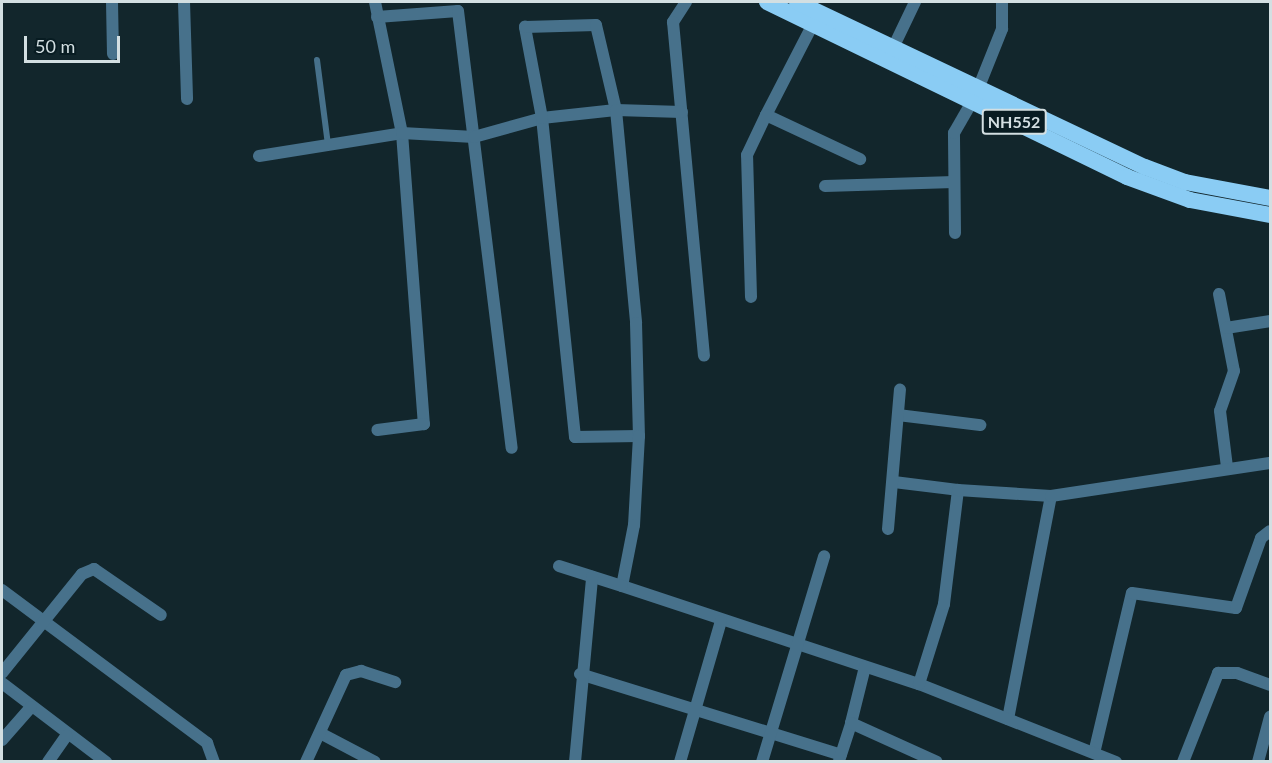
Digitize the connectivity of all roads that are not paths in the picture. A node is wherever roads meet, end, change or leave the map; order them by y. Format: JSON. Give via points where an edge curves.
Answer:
{"nodes":[{"id":1,"x":112,"y":2,"type":"edge"},
{"id":2,"x":184,"y":2,"type":"edge"},
{"id":3,"x":375,"y":2,"type":"edge"},
{"id":4,"x":686,"y":2,"type":"edge"},
{"id":5,"x":767,"y":2,"type":"edge"},
{"id":6,"x":797,"y":2,"type":"edge"},
{"id":7,"x":915,"y":2,"type":"edge"},
{"id":8,"x":1002,"y":2,"type":"edge"},
{"id":9,"x":377,"y":17,"type":"junction"},
{"id":10,"x":813,"y":24,"type":"junction"},
{"id":11,"x":893,"y":48,"type":"junction"},
{"id":12,"x":113,"y":54,"type":"dead end"},
{"id":13,"x":317,"y":60,"type":"dead end"},
{"id":14,"x":975,"y":96,"type":"junction"},
{"id":15,"x":187,"y":99,"type":"dead end"},
{"id":16,"x":616,"y":110,"type":"junction"},
{"id":17,"x":682,"y":112,"type":"junction"},
{"id":18,"x":766,"y":115,"type":"junction"},
{"id":19,"x":542,"y":117,"type":"junction"},
{"id":20,"x":402,"y":133,"type":"junction"},
{"id":21,"x":474,"y":137,"type":"junction"},
{"id":22,"x":328,"y":145,"type":"junction"},
{"id":23,"x":259,"y":156,"type":"dead end"},
{"id":24,"x":860,"y":159,"type":"dead end"},
{"id":25,"x":954,"y":182,"type":"junction"},
{"id":26,"x":825,"y":186,"type":"dead end"},
{"id":27,"x":1270,"y":198,"type":"edge"},
{"id":28,"x":1270,"y":215,"type":"edge"},
{"id":29,"x":955,"y":233,"type":"dead end"},
{"id":30,"x":1219,"y":294,"type":"dead end"},
{"id":31,"x":751,"y":297,"type":"dead end"},
{"id":32,"x":1270,"y":321,"type":"edge"},
{"id":33,"x":1226,"y":328,"type":"junction"},
{"id":34,"x":704,"y":356,"type":"dead end"},
{"id":35,"x":900,"y":390,"type":"dead end"},
{"id":36,"x":898,"y":415,"type":"junction"},
{"id":37,"x":980,"y":424,"type":"dead end"},
{"id":38,"x":377,"y":430,"type":"dead end"},
{"id":39,"x":639,"y":436,"type":"junction"},
{"id":40,"x":512,"y":448,"type":"dead end"},
{"id":41,"x":1270,"y":463,"type":"edge"},
{"id":42,"x":1227,"y":467,"type":"junction"},
{"id":43,"x":894,"y":482,"type":"junction"},
{"id":44,"x":958,"y":490,"type":"junction"},
{"id":45,"x":1051,"y":496,"type":"junction"},
{"id":46,"x":888,"y":529,"type":"dead end"},
{"id":47,"x":1270,"y":531,"type":"edge"},
{"id":48,"x":824,"y":556,"type":"dead end"},
{"id":49,"x":559,"y":566,"type":"dead end"},
{"id":50,"x":592,"y":577,"type":"junction"},
{"id":51,"x":622,"y":586,"type":"junction"},
{"id":52,"x":2,"y":590,"type":"edge"},
{"id":53,"x":161,"y":615,"type":"dead end"},
{"id":54,"x":721,"y":621,"type":"junction"},
{"id":55,"x":45,"y":622,"type":"junction"},
{"id":56,"x":798,"y":645,"type":"junction"},
{"id":57,"x":865,"y":667,"type":"junction"},
{"id":58,"x":2,"y":673,"type":"edge"},
{"id":59,"x":580,"y":674,"type":"junction"},
{"id":60,"x":2,"y":682,"type":"edge"},
{"id":61,"x":395,"y":682,"type":"dead end"},
{"id":62,"x":919,"y":684,"type":"junction"},
{"id":63,"x":1270,"y":685,"type":"edge"},
{"id":64,"x":31,"y":707,"type":"junction"},
{"id":65,"x":695,"y":709,"type":"junction"},
{"id":66,"x":1270,"y":717,"type":"edge"},
{"id":67,"x":1008,"y":719,"type":"junction"},
{"id":68,"x":851,"y":723,"type":"junction"},
{"id":69,"x":320,"y":733,"type":"junction"},
{"id":70,"x":66,"y":736,"type":"junction"},
{"id":71,"x":770,"y":736,"type":"junction"},
{"id":72,"x":2,"y":740,"type":"edge"},
{"id":73,"x":1095,"y":750,"type":"junction"},
{"id":74,"x":840,"y":758,"type":"edge"},
{"id":75,"x":1260,"y":761,"type":"edge"},
{"id":76,"x":48,"y":762,"type":"edge"},
{"id":77,"x":106,"y":762,"type":"edge"},
{"id":78,"x":214,"y":762,"type":"edge"},
{"id":79,"x":306,"y":762,"type":"edge"},
{"id":80,"x":375,"y":762,"type":"edge"},
{"id":81,"x":574,"y":762,"type":"edge"},
{"id":82,"x":680,"y":762,"type":"edge"},
{"id":83,"x":762,"y":762,"type":"edge"},
{"id":84,"x":937,"y":762,"type":"edge"},
{"id":85,"x":1116,"y":762,"type":"edge"},
{"id":86,"x":1183,"y":762,"type":"edge"}],
"edges":[{"from":1,"to":12,"type":"street"},
{"from":2,"to":15,"type":"street"},
{"from":3,"to":9,"type":"street"},
{"from":4,"to":17,"type":"street","via":[[673,22]]},
{"from":5,"to":10,"type":"highway","number":"NH552"},
{"from":6,"to":11,"type":"highway","number":"NH552"},
{"from":7,"to":11,"type":"street"},
{"from":8,"to":14,"type":"street","via":[[1002,29]]},
{"from":9,"to":20,"type":"street"},
{"from":9,"to":21,"type":"street","via":[[458,11]]},
{"from":10,"to":14,"type":"highway","number":"NH552"},
{"from":10,"to":18,"type":"street"},
{"from":11,"to":14,"type":"highway","number":"NH552"},
{"from":13,"to":22,"type":"lane"},
{"from":14,"to":25,"type":"street","via":[[954,133]]},
{"from":14,"to":27,"type":"highway","number":"NH552","via":[[1185,182]]},
{"from":14,"to":28,"type":"highway","number":"NH552","via":[[1158,190]]},
{"from":16,"to":17,"type":"street"},
{"from":16,"to":19,"type":"street"},
{"from":16,"to":19,"type":"street","via":[[596,25],[525,27]]},
{"from":16,"to":39,"type":"street","via":[[636,323]]},
{"from":17,"to":34,"type":"street"},
{"from":18,"to":24,"type":"street"},
{"from":18,"to":31,"type":"street","via":[[747,155]]},
{"from":19,"to":21,"type":"street"},
{"from":19,"to":39,"type":"street","via":[[575,437]]},
{"from":20,"to":21,"type":"street"},
{"from":20,"to":22,"type":"street"},
{"from":20,"to":38,"type":"street","via":[[424,424]]},
{"from":21,"to":40,"type":"street"},
{"from":22,"to":23,"type":"street"},
{"from":25,"to":26,"type":"street"},
{"from":25,"to":29,"type":"street"},
{"from":30,"to":33,"type":"street"},
{"from":32,"to":33,"type":"street"},
{"from":33,"to":42,"type":"street","via":[[1234,382],[1220,411]]},
{"from":35,"to":36,"type":"street"},
{"from":36,"to":37,"type":"street"},
{"from":36,"to":43,"type":"street"},
{"from":39,"to":51,"type":"street","via":[[634,525]]},
{"from":41,"to":42,"type":"street"},
{"from":42,"to":45,"type":"street"},
{"from":43,"to":44,"type":"street"},
{"from":43,"to":46,"type":"street"},
{"from":44,"to":45,"type":"street"},
{"from":44,"to":62,"type":"street","via":[[944,604]]},
{"from":45,"to":67,"type":"street"},
{"from":47,"to":73,"type":"street","via":[[1261,538],[1236,608],[1132,593]]},
{"from":48,"to":56,"type":"street"},
{"from":49,"to":50,"type":"street"},
{"from":50,"to":51,"type":"street"},
{"from":50,"to":59,"type":"street"},
{"from":51,"to":54,"type":"street"},
{"from":52,"to":55,"type":"street"},
{"from":53,"to":55,"type":"street","via":[[93,569],[82,574]]},
{"from":54,"to":56,"type":"street"},
{"from":54,"to":65,"type":"street"},
{"from":55,"to":58,"type":"street"},
{"from":55,"to":78,"type":"street","via":[[207,743]]},
{"from":56,"to":57,"type":"street"},
{"from":56,"to":71,"type":"street"},
{"from":57,"to":62,"type":"street"},
{"from":57,"to":68,"type":"street"},
{"from":59,"to":65,"type":"street"},
{"from":59,"to":81,"type":"street"},
{"from":60,"to":64,"type":"street"},
{"from":61,"to":69,"type":"street","via":[[361,671],[346,675]]},
{"from":62,"to":67,"type":"street"},
{"from":63,"to":86,"type":"street","via":[[1236,673],[1218,673]]},
{"from":64,"to":70,"type":"street"},
{"from":64,"to":72,"type":"street"},
{"from":65,"to":71,"type":"street"},
{"from":65,"to":82,"type":"street"},
{"from":66,"to":75,"type":"street"},
{"from":67,"to":73,"type":"street"},
{"from":68,"to":74,"type":"street"},
{"from":68,"to":84,"type":"street"},
{"from":69,"to":79,"type":"street"},
{"from":69,"to":80,"type":"street"},
{"from":70,"to":76,"type":"street"},
{"from":70,"to":77,"type":"street"},
{"from":71,"to":74,"type":"street"},
{"from":71,"to":83,"type":"street"},
{"from":73,"to":85,"type":"street"}]}
